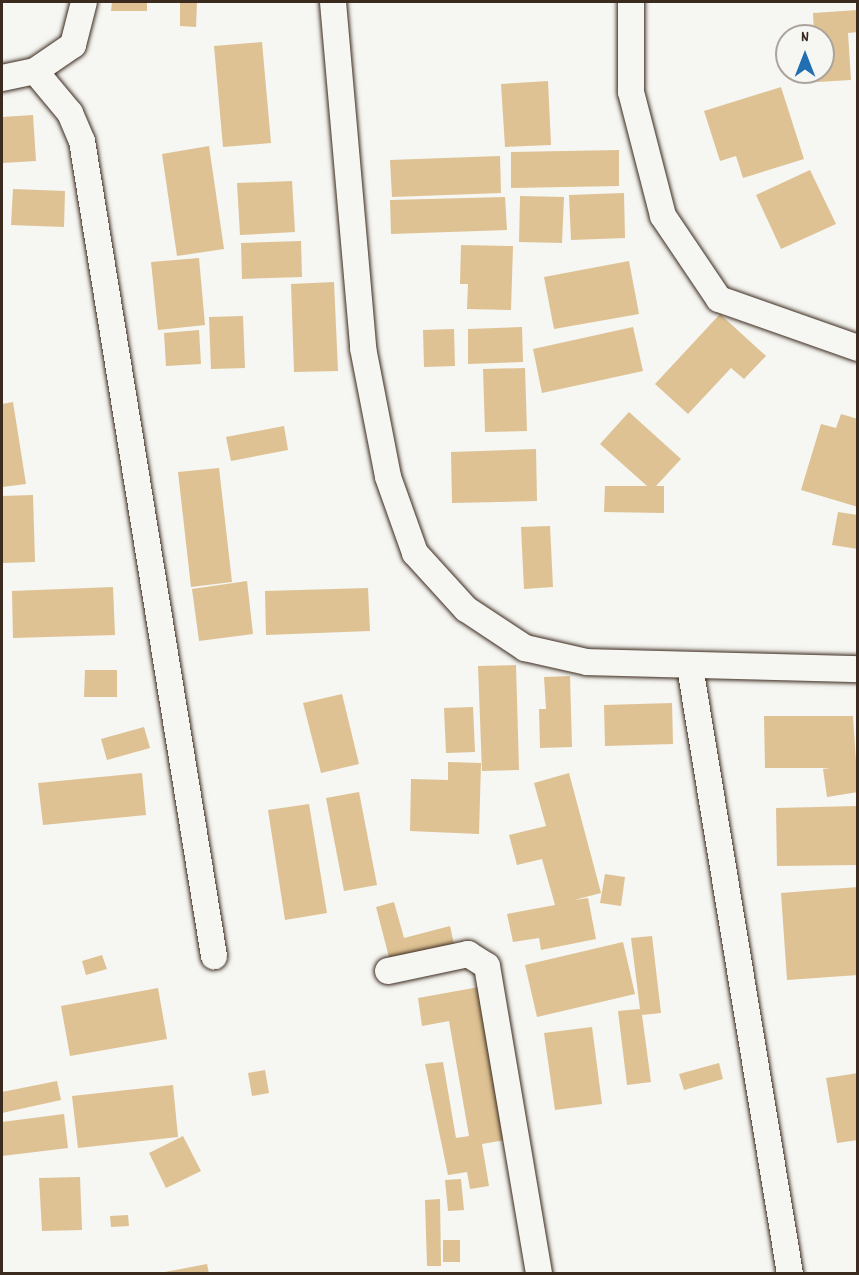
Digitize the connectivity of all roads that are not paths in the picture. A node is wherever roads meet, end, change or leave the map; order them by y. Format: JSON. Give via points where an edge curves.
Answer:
{"nodes":[{"id":1,"x":84,"y":2,"type":"edge"},
{"id":2,"x":333,"y":2,"type":"edge"},
{"id":3,"x":631,"y":2,"type":"edge"},
{"id":4,"x":35,"y":71,"type":"junction"},
{"id":5,"x":2,"y":78,"type":"edge"},
{"id":6,"x":858,"y":348,"type":"edge"},
{"id":7,"x":690,"y":667,"type":"junction"},
{"id":8,"x":858,"y":669,"type":"edge"},
{"id":9,"x":214,"y":956,"type":"dead end"},
{"id":10,"x":388,"y":970,"type":"dead end"},
{"id":11,"x":539,"y":1274,"type":"edge"},
{"id":12,"x":790,"y":1274,"type":"edge"}],
"edges":[{"from":1,"to":4,"type":"street","via":[[73,45]]},
{"from":2,"to":7,"type":"street","via":[[363,348],[388,477],[415,553],[466,609],[525,648],[587,663]]},
{"from":3,"to":6,"type":"street","via":[[631,92],[663,216],[719,299]]},
{"from":4,"to":5,"type":"street"},
{"from":4,"to":9,"type":"street","via":[[70,113],[82,141]]},
{"from":7,"to":8,"type":"street"},
{"from":7,"to":12,"type":"street"},
{"from":10,"to":11,"type":"street","via":[[468,954],[487,966]]}]}
